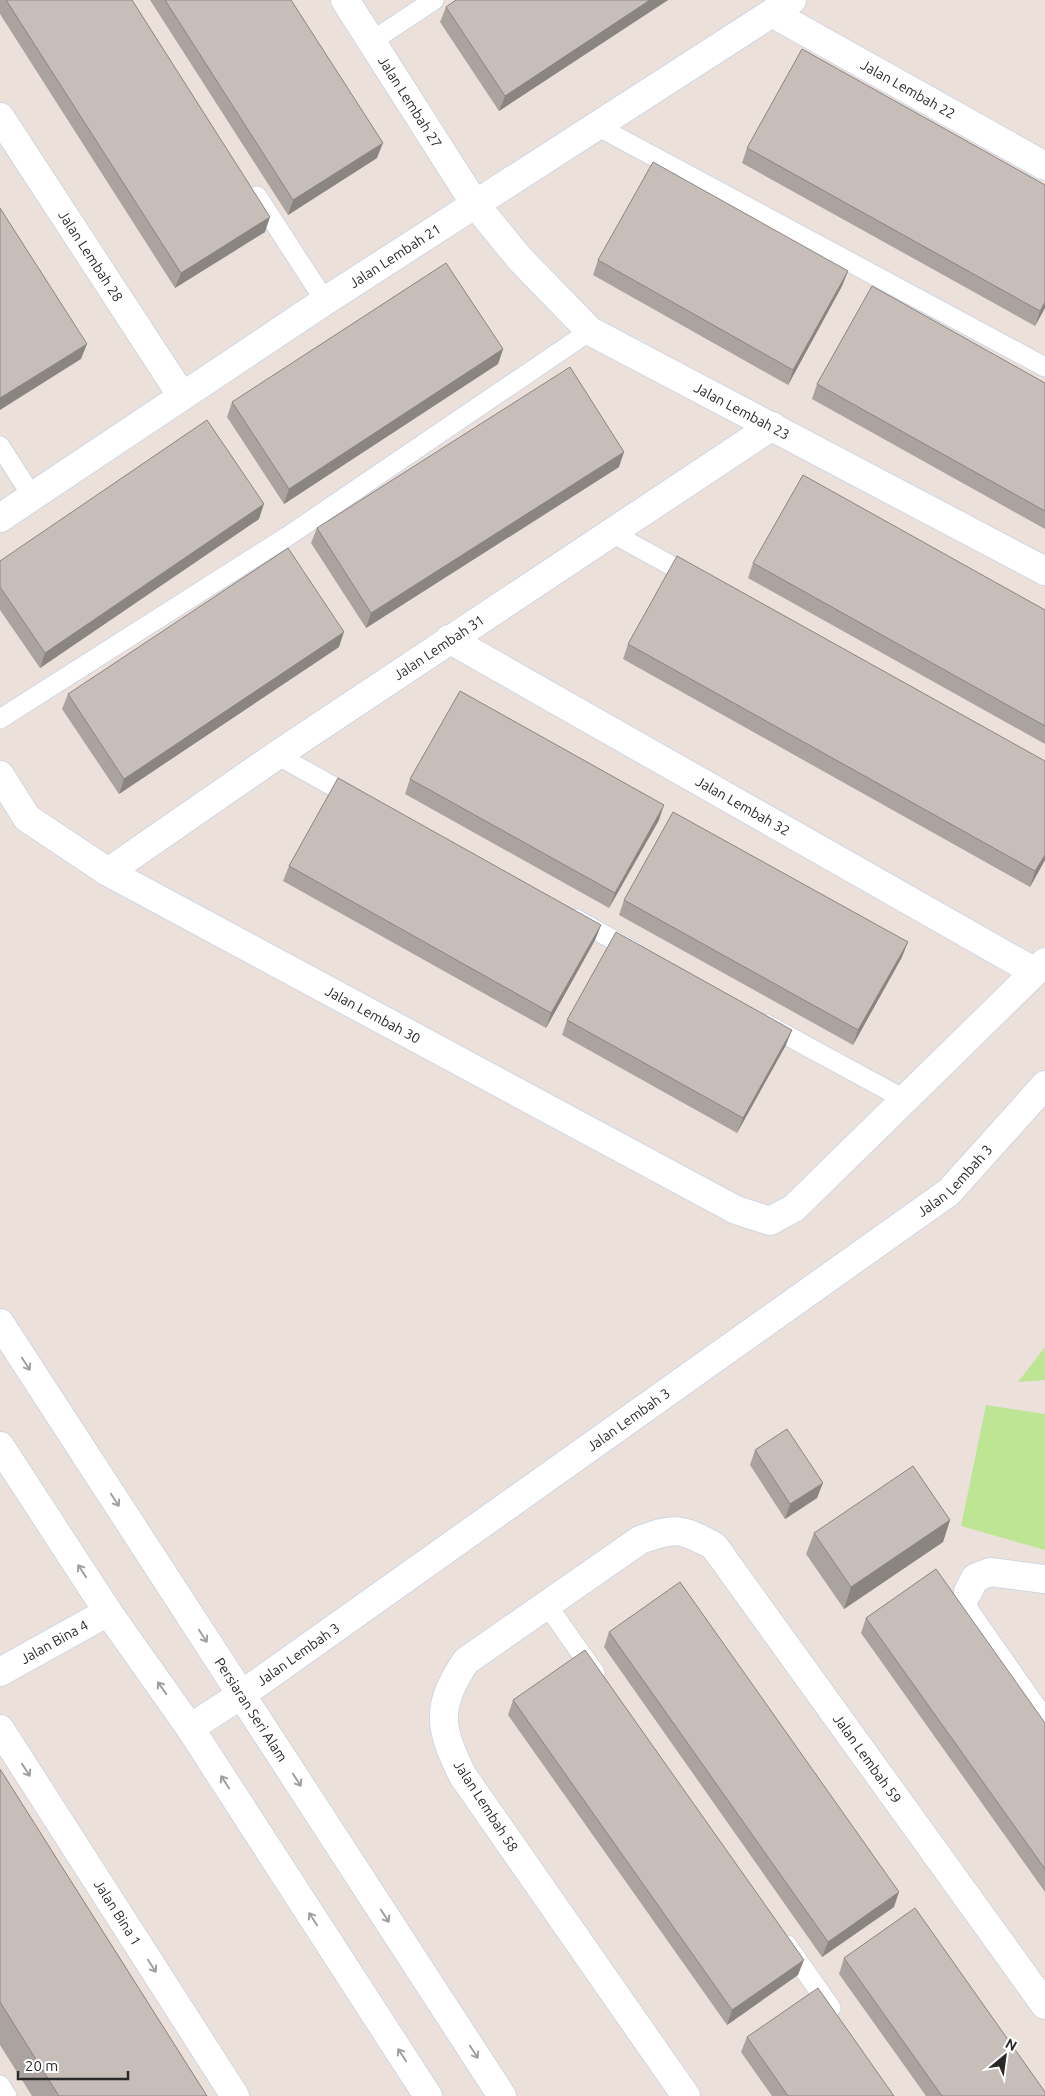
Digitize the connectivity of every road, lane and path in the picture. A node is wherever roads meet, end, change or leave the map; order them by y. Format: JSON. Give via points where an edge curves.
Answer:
{"nodes":[{"id":1,"x":345,"y":0,"type":"edge"},
{"id":2,"x":434,"y":0,"type":"edge"},
{"id":3,"x":782,"y":7,"type":"edge"},
{"id":4,"x":372,"y":41,"type":"junction"},
{"id":5,"x":0,"y":116,"type":"edge"},
{"id":6,"x":597,"y":126,"type":"junction"},
{"id":7,"x":1045,"y":166,"type":"edge"},
{"id":8,"x":249,"y":184,"type":"edge"},
{"id":9,"x":475,"y":204,"type":"junction"},
{"id":10,"x":325,"y":301,"type":"junction"},
{"id":11,"x":590,"y":331,"type":"junction"},
{"id":12,"x":1045,"y":368,"type":"edge"},
{"id":13,"x":182,"y":396,"type":"junction"},
{"id":14,"x":772,"y":426,"type":"junction"},
{"id":15,"x":0,"y":446,"type":"edge"},
{"id":16,"x":32,"y":496,"type":"junction"},
{"id":17,"x":0,"y":518,"type":"edge"},
{"id":18,"x":612,"y":533,"type":"junction"},
{"id":19,"x":1045,"y":571,"type":"edge"},
{"id":20,"x":707,"y":586,"type":"edge"},
{"id":21,"x":449,"y":639,"type":"junction"},
{"id":22,"x":0,"y":719,"type":"edge"},
{"id":23,"x":277,"y":755,"type":"junction"},
{"id":24,"x":0,"y":775,"type":"edge"},
{"id":25,"x":372,"y":807,"type":"edge"},
{"id":26,"x":108,"y":872,"type":"junction"},
{"id":27,"x":564,"y":913,"type":"edge"},
{"id":28,"x":651,"y":961,"type":"edge"},
{"id":29,"x":1040,"y":967,"type":"edge"},
{"id":30,"x":747,"y":1013,"type":"edge"},
{"id":31,"x":1045,"y":1085,"type":"edge"},
{"id":32,"x":904,"y":1100,"type":"junction"},
{"id":33,"x":0,"y":1323,"type":"edge"},
{"id":34,"x":0,"y":1446,"type":"edge"},
{"id":35,"x":677,"y":1530,"type":"joint"},
{"id":36,"x":1045,"y":1579,"type":"edge"},
{"id":37,"x":968,"y":1592,"type":"joint"},
{"id":38,"x":547,"y":1605,"type":"junction"},
{"id":39,"x":108,"y":1612,"type":"junction"},
{"id":40,"x":0,"y":1672,"type":"edge"},
{"id":41,"x":604,"y":1685,"type":"edge"},
{"id":42,"x":241,"y":1695,"type":"junction"},
{"id":43,"x":1045,"y":1719,"type":"edge"},
{"id":44,"x":190,"y":1728,"type":"junction"},
{"id":45,"x":0,"y":1729,"type":"edge"},
{"id":46,"x":774,"y":1927,"type":"edge"},
{"id":47,"x":1045,"y":2005,"type":"edge"},
{"id":48,"x":842,"y":2024,"type":"edge"},
{"id":49,"x":0,"y":2086,"type":"edge"},
{"id":50,"x":7,"y":2096,"type":"edge"},
{"id":51,"x":235,"y":2096,"type":"edge"},
{"id":52,"x":428,"y":2096,"type":"edge"},
{"id":53,"x":502,"y":2096,"type":"edge"},
{"id":54,"x":686,"y":2096,"type":"edge"}],
"edges":[{"from":1,"to":4,"type":"street","name":"Jalan Lembah 27"},
{"from":2,"to":4,"type":"lane"},
{"from":3,"to":6,"type":"street","name":"Jalan Lembah 21"},
{"from":3,"to":7,"type":"street","name":"Jalan Lembah 22"},
{"from":4,"to":9,"type":"street","name":"Jalan Lembah 27"},
{"from":5,"to":13,"type":"street","name":"Jalan Lembah 28"},
{"from":6,"to":9,"type":"street","name":"Jalan Lembah 21"},
{"from":6,"to":12,"type":"lane"},
{"from":8,"to":10,"type":"lane"},
{"from":9,"to":10,"type":"street","name":"Jalan Lembah 21"},
{"from":9,"to":11,"type":"street","name":"Jalan Lembah 23","via":[[520,259]]},
{"from":10,"to":13,"type":"street","name":"Jalan Lembah 21"},
{"from":11,"to":14,"type":"street","name":"Jalan Lembah 23"},
{"from":11,"to":22,"type":"lane","via":[[288,536]]},
{"from":13,"to":16,"type":"street","name":"Jalan Lembah 21"},
{"from":14,"to":18,"type":"street","name":"Jalan Lembah 31"},
{"from":14,"to":19,"type":"street","name":"Jalan Lembah 23"},
{"from":15,"to":16,"type":"lane"},
{"from":16,"to":17,"type":"street","name":"Jalan Lembah 21"},
{"from":18,"to":20,"type":"lane"},
{"from":18,"to":21,"type":"street","name":"Jalan Lembah 31"},
{"from":21,"to":23,"type":"street","name":"Jalan Lembah 31"},
{"from":21,"to":29,"type":"street","name":"Jalan Lembah 32"},
{"from":23,"to":25,"type":"lane"},
{"from":23,"to":26,"type":"street","name":"Jalan Lembah 31"},
{"from":24,"to":26,"type":"street","name":"Jalan Lembah 30","via":[[27,818]]},
{"from":26,"to":32,"type":"street","name":"Jalan Lembah 30","via":[[736,1210],[770,1220],[794,1208]]},
{"from":27,"to":28,"type":"lane"},
{"from":29,"to":32,"type":"street"},
{"from":30,"to":32,"type":"lane"},
{"from":31,"to":42,"type":"street","name":"Jalan Lembah 3","via":[[948,1192]]},
{"from":33,"to":42,"type":"street","name":"Persiaran Seri Alam","one_way":true},
{"from":39,"to":34,"type":"street","one_way":true},
{"from":35,"to":38,"type":"street","name":"Jalan Lembah 58","via":[[640,1540]]},
{"from":35,"to":47,"type":"street","name":"Jalan Lembah 59","via":[[714,1546]]},
{"from":36,"to":37,"type":"street","via":[[990,1572],[975,1578]]},
{"from":37,"to":43,"type":"lane","via":[[968,1609]]},
{"from":38,"to":41,"type":"lane"},
{"from":38,"to":54,"type":"street","name":"Jalan Lembah 58","via":[[466,1660],[452,1681],[447,1700],[443,1719],[447,1743],[463,1776]]},
{"from":39,"to":40,"type":"street","name":"Jalan Bina 4"},
{"from":44,"to":39,"type":"street","one_way":true},
{"from":42,"to":44,"type":"street","name":"Jalan Lembah 3"},
{"from":42,"to":53,"type":"street","name":"Persiaran Seri Alam","one_way":true},
{"from":52,"to":44,"type":"street","one_way":true},
{"from":45,"to":51,"type":"street","name":"Jalan Bina 1","one_way":true},
{"from":46,"to":48,"type":"lane"},
{"from":49,"to":50,"type":"lane"}]}
